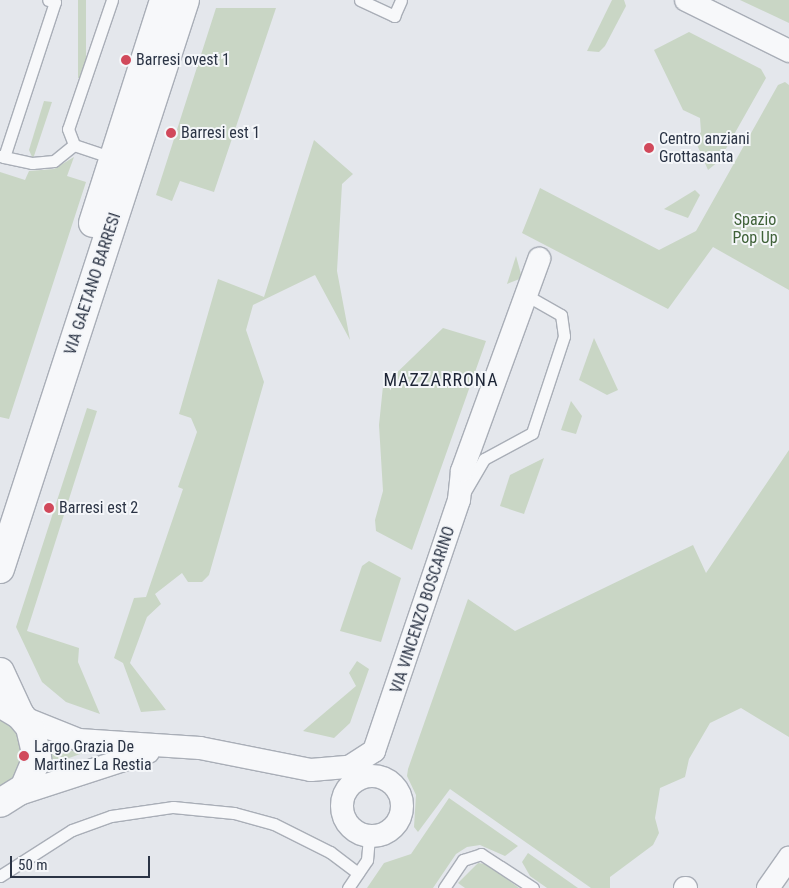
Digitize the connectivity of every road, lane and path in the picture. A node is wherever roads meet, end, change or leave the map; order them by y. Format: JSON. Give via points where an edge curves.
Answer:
{"nodes":[{"id":1,"x":48,"y":0,"type":"edge"},
{"id":2,"x":112,"y":0,"type":"edge"},
{"id":3,"x":164,"y":0,"type":"edge"},
{"id":4,"x":185,"y":0,"type":"edge"},
{"id":5,"x":360,"y":0,"type":"edge"},
{"id":6,"x":401,"y":0,"type":"edge"},
{"id":7,"x":686,"y":0,"type":"edge"},
{"id":8,"x":789,"y":51,"type":"edge"},
{"id":9,"x":74,"y":145,"type":"junction"},
{"id":10,"x":2,"y":157,"type":"edge"},
{"id":11,"x":113,"y":158,"type":"junction"},
{"id":12,"x":540,"y":259,"type":"dead end"},
{"id":13,"x":526,"y":295,"type":"junction"},
{"id":14,"x":459,"y":500,"type":"junction"},
{"id":15,"x":0,"y":517,"type":"edge"},
{"id":16,"x":0,"y":569,"type":"edge"},
{"id":17,"x":0,"y":672,"type":"edge"},
{"id":18,"x":15,"y":712,"type":"edge"},
{"id":19,"x":161,"y":748,"type":"junction"},
{"id":20,"x":374,"y":752,"type":"junction"},
{"id":21,"x":311,"y":770,"type":"junction"},
{"id":22,"x":375,"y":776,"type":"junction"},
{"id":23,"x":343,"y":798,"type":"junction"},
{"id":24,"x":6,"y":802,"type":"edge"},
{"id":25,"x":369,"y":836,"type":"junction"},
{"id":26,"x":789,"y":858,"type":"edge"},
{"id":27,"x":358,"y":873,"type":"junction"},
{"id":28,"x":0,"y":876,"type":"edge"},
{"id":29,"x":530,"y":887,"type":"edge"},
{"id":30,"x":348,"y":888,"type":"edge"},
{"id":31,"x":444,"y":888,"type":"edge"},
{"id":32,"x":768,"y":888,"type":"edge"}],
"edges":[{"from":1,"to":10,"type":"lane","via":[[55,2]]},
{"from":2,"to":9,"type":"lane","via":[[68,129]]},
{"from":3,"to":11,"type":"street","name":"VIA GAETANO BARRESI"},
{"from":4,"to":16,"type":"street","name":"VIA GAETANO BARRESI"},
{"from":5,"to":6,"type":"lane","via":[[394,16]]},
{"from":7,"to":8,"type":"street"},
{"from":9,"to":10,"type":"lane","via":[[54,161],[32,163]]},
{"from":9,"to":11,"type":"lane"},
{"from":11,"to":15,"type":"street","name":"VIA GAETANO BARRESI"},
{"from":12,"to":13,"type":"street","name":"VIA VINCENZO BOSCARINO"},
{"from":13,"to":14,"type":"street","name":"VIA VINCENZO BOSCARINO","via":[[462,471]]},
{"from":13,"to":14,"type":"lane","via":[[561,315],[562,345],[532,432],[484,459]]},
{"from":14,"to":20,"type":"street","name":"VIA VINCENZO BOSCARINO"},
{"from":17,"to":18,"type":"street"},
{"from":18,"to":19,"type":"street","via":[[79,740]]},
{"from":18,"to":24,"type":"street","via":[[34,737],[37,758],[30,779]]},
{"from":19,"to":21,"type":"street","via":[[250,754]]},
{"from":19,"to":24,"type":"street"},
{"from":20,"to":21,"type":"street","via":[[349,767]]},
{"from":20,"to":22,"type":"street"},
{"from":21,"to":23,"type":"street","via":[[330,781]]},
{"from":22,"to":23,"type":"street","via":[[355,780]]},
{"from":22,"to":25,"type":"street","via":[[398,791],[402,809],[395,826]]},
{"from":23,"to":25,"type":"street","via":[[344,818],[350,827]]},
{"from":25,"to":27,"type":"lane","via":[[367,860]]},
{"from":26,"to":32,"type":"street"},
{"from":27,"to":28,"type":"lane","via":[[318,845],[274,824],[220,810],[173,807],[125,813],[72,830],[36,849]]},
{"from":27,"to":30,"type":"lane"},
{"from":29,"to":31,"type":"lane","via":[[481,854],[463,860]]}]}
